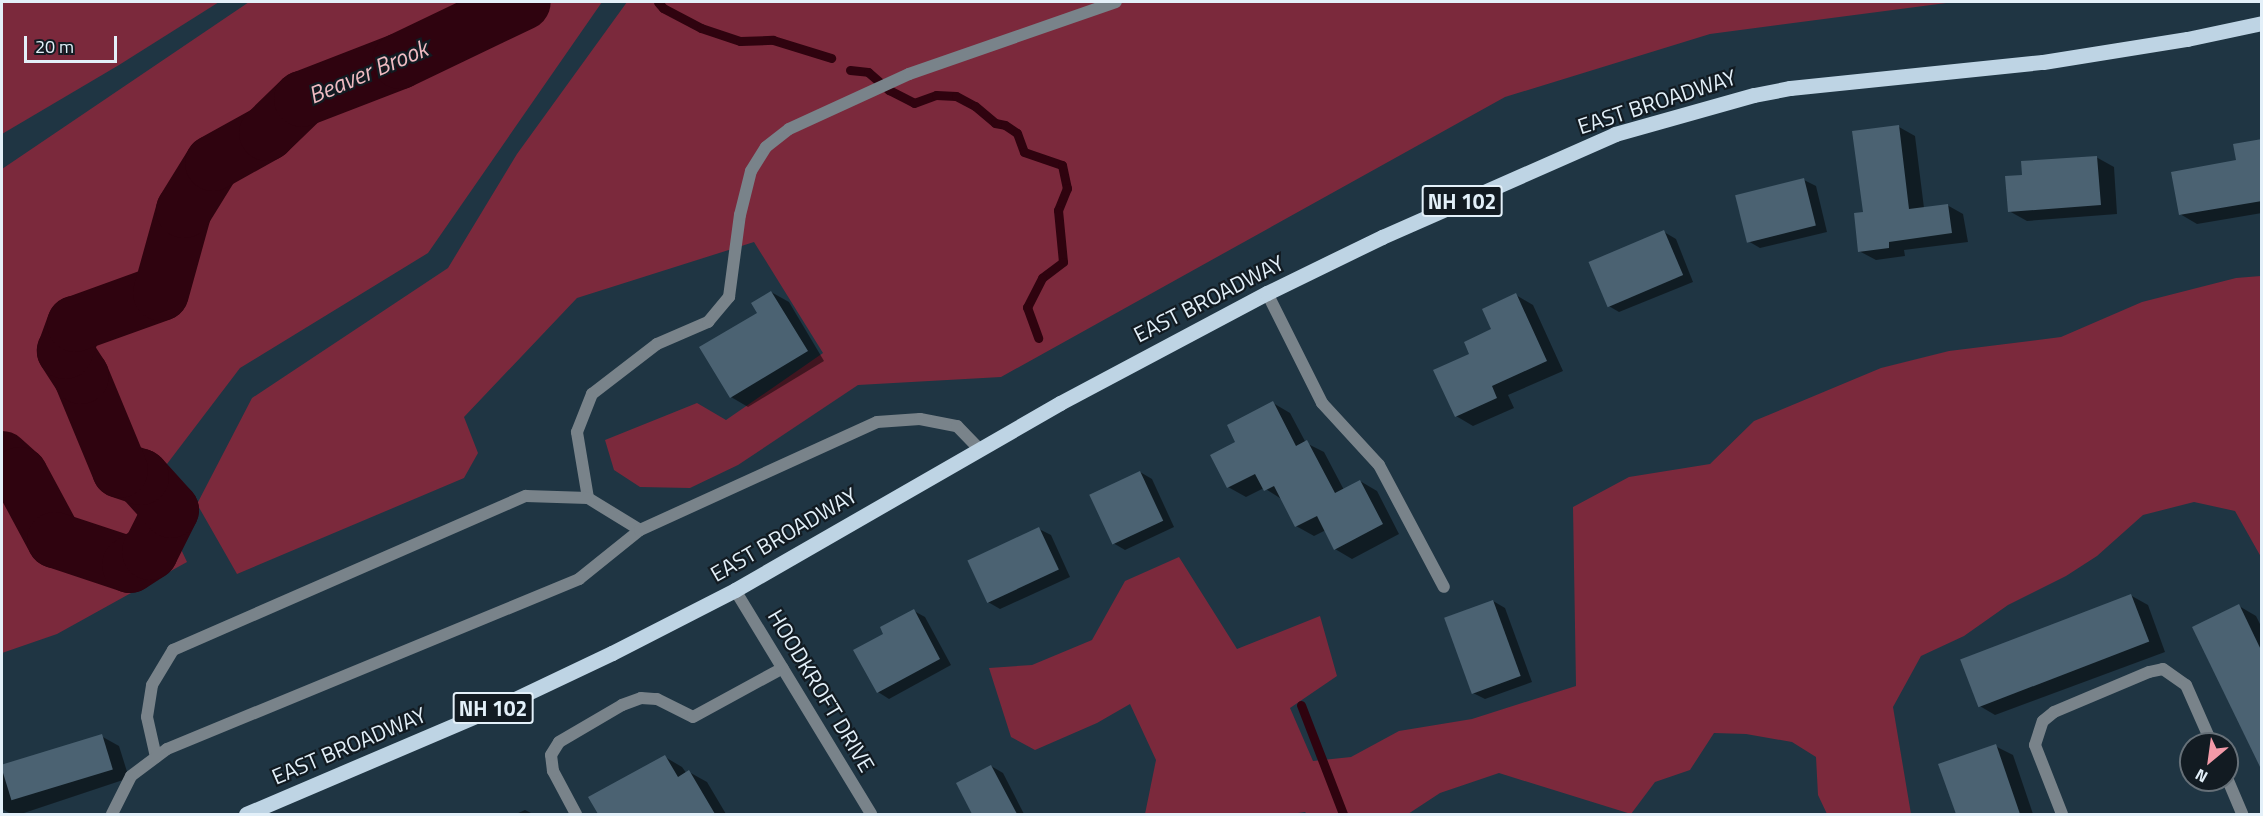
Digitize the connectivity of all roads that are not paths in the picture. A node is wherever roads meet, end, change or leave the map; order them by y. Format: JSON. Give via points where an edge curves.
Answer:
{"nodes":[{"id":1,"x":1116,"y":2,"type":"edge"},
{"id":2,"x":2262,"y":23,"type":"edge"},
{"id":3,"x":1267,"y":293,"type":"junction"},
{"id":4,"x":979,"y":449,"type":"junction"},
{"id":5,"x":588,"y":498,"type":"junction"},
{"id":6,"x":640,"y":530,"type":"junction"},
{"id":7,"x":1444,"y":587,"type":"dead end"},
{"id":8,"x":735,"y":590,"type":"junction"},
{"id":9,"x":783,"y":668,"type":"junction"},
{"id":10,"x":2207,"y":732,"type":"edge"},
{"id":11,"x":156,"y":758,"type":"junction"},
{"id":12,"x":2233,"y":792,"type":"edge"},
{"id":13,"x":112,"y":814,"type":"edge"},
{"id":14,"x":246,"y":814,"type":"edge"},
{"id":15,"x":576,"y":814,"type":"edge"},
{"id":16,"x":871,"y":814,"type":"edge"},
{"id":17,"x":2062,"y":814,"type":"edge"},
{"id":18,"x":2242,"y":814,"type":"edge"}],
"edges":[{"from":1,"to":5,"type":"street","via":[[909,74],[789,129],[766,147],[751,171],[740,215],[729,297],[708,322],[657,344],[592,394],[577,432]]},
{"from":2,"to":3,"type":"main road","name":"EAST BROADWAY","number":"NH 102","via":[[2043,62],[1898,75],[1754,95],[1615,134],[1382,237]]},
{"from":3,"to":4,"type":"main road","name":"EAST BROADWAY","number":"NH 102"},
{"from":3,"to":7,"type":"street","via":[[1322,403],[1379,465]]},
{"from":4,"to":6,"type":"street","via":[[957,426],[920,419],[877,422]]},
{"from":4,"to":8,"type":"main road","name":"EAST BROADWAY","number":"NH 102"},
{"from":5,"to":6,"type":"street"},
{"from":5,"to":11,"type":"street","via":[[526,496],[173,650],[152,685],[147,717]]},
{"from":6,"to":11,"type":"street","via":[[579,579],[167,749]]},
{"from":8,"to":9,"type":"street","name":"HOODKROFT DRIVE"},
{"from":8,"to":14,"type":"main road","name":"EAST BROADWAY","number":"NH 102","via":[[514,699]]},
{"from":9,"to":15,"type":"street","via":[[693,717],[657,699],[641,698],[559,742],[551,755],[553,771]]},
{"from":9,"to":16,"type":"street","name":"HOODKROFT DRIVE"},
{"from":10,"to":17,"type":"street","via":[[2186,685],[2163,669],[2054,712],[2043,721],[2035,745]]},
{"from":11,"to":13,"type":"street","via":[[131,776]]},
{"from":12,"to":18,"type":"street"}]}
